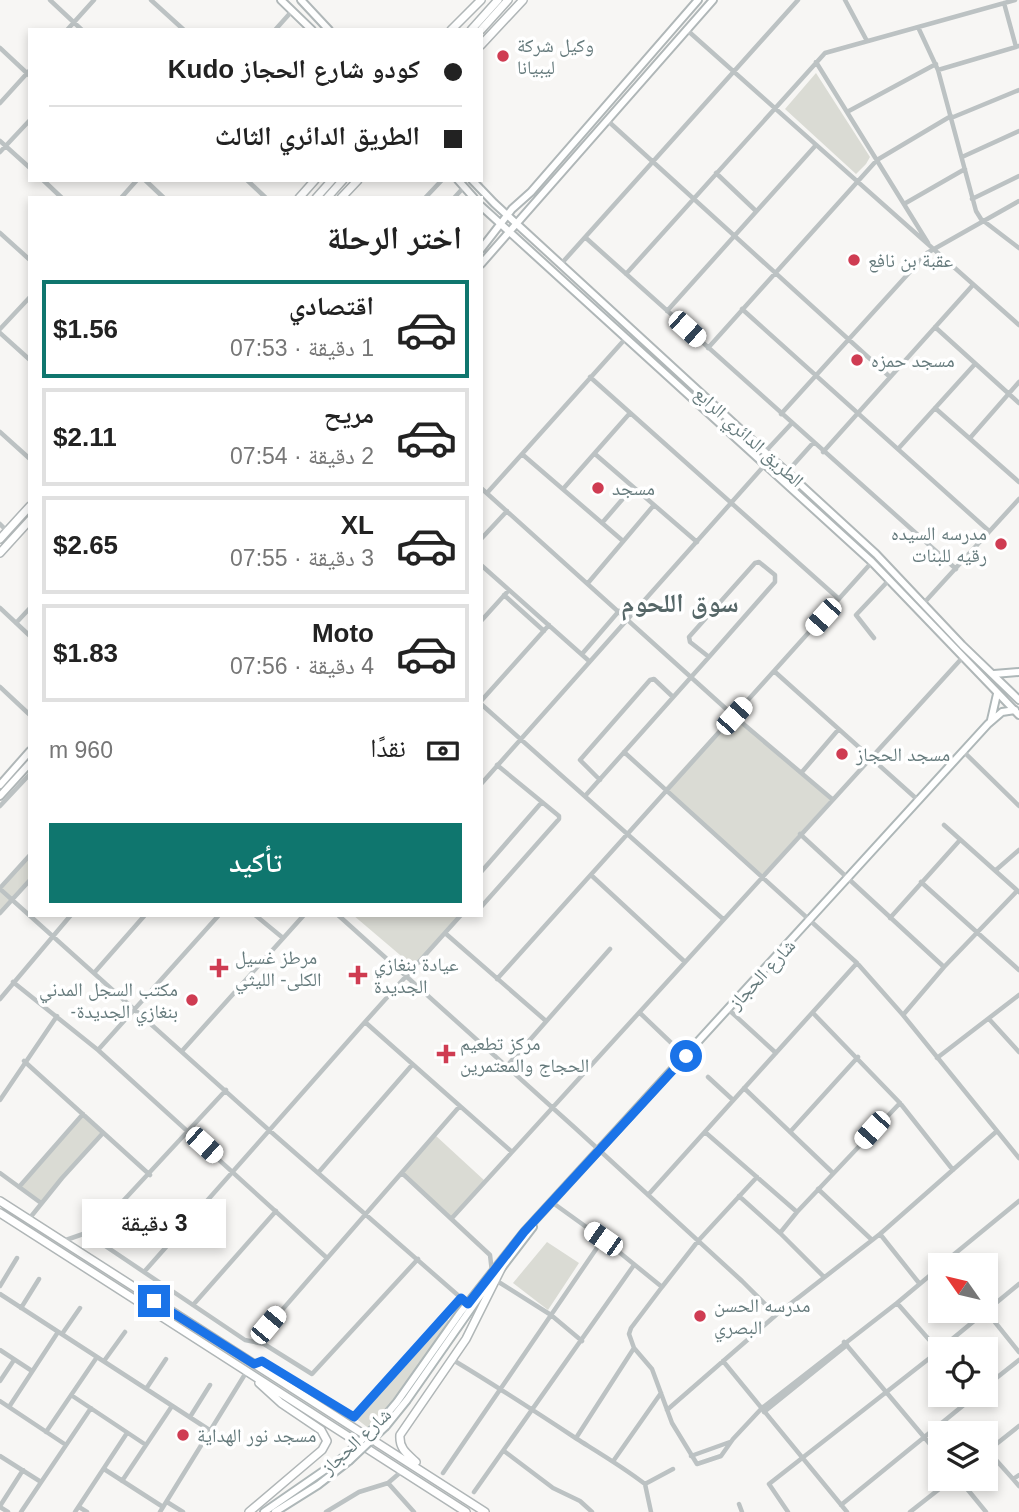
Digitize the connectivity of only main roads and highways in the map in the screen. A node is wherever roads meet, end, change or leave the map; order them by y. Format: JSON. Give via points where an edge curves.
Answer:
{"nodes":[{"id":1,"x":281,"y":0,"type":"edge"},
{"id":2,"x":301,"y":0,"type":"edge"},
{"id":3,"x":481,"y":0,"type":"edge"},
{"id":4,"x":498,"y":0,"type":"edge"},
{"id":5,"x":508,"y":0,"type":"edge"},
{"id":6,"x":523,"y":0,"type":"edge"},
{"id":7,"x":698,"y":0,"type":"edge"},
{"id":8,"x":713,"y":0,"type":"edge"},
{"id":9,"x":310,"y":28,"type":"edge"},
{"id":10,"x":327,"y":28,"type":"edge"},
{"id":11,"x":453,"y":28,"type":"edge"},
{"id":12,"x":473,"y":28,"type":"edge"},
{"id":13,"x":483,"y":28,"type":"edge"},
{"id":14,"x":483,"y":42,"type":"edge"},
{"id":15,"x":650,"y":54,"type":"junction"},
{"id":16,"x":659,"y":62,"type":"junction"},
{"id":17,"x":313,"y":182,"type":"edge"},
{"id":18,"x":330,"y":182,"type":"edge"},
{"id":19,"x":342,"y":182,"type":"edge"},
{"id":20,"x":356,"y":182,"type":"edge"},
{"id":21,"x":460,"y":182,"type":"edge"},
{"id":22,"x":474,"y":182,"type":"edge"},
{"id":23,"x":301,"y":196,"type":"edge"},
{"id":24,"x":318,"y":196,"type":"edge"},
{"id":25,"x":329,"y":196,"type":"edge"},
{"id":26,"x":343,"y":196,"type":"edge"},
{"id":27,"x":472,"y":196,"type":"edge"},
{"id":28,"x":483,"y":208,"type":"edge"},
{"id":29,"x":488,"y":214,"type":"junction"},
{"id":30,"x":507,"y":214,"type":"junction"},
{"id":31,"x":499,"y":224,"type":"junction"},
{"id":32,"x":518,"y":224,"type":"junction"},
{"id":33,"x":510,"y":233,"type":"junction"},
{"id":34,"x":489,"y":241,"type":"junction"},
{"id":35,"x":521,"y":242,"type":"junction"},
{"id":36,"x":483,"y":247,"type":"edge"},
{"id":37,"x":498,"y":247,"type":"junction"},
{"id":38,"x":483,"y":262,"type":"edge"},
{"id":39,"x":28,"y":508,"type":"edge"},
{"id":40,"x":28,"y":522,"type":"edge"},
{"id":41,"x":0,"y":539,"type":"edge"},
{"id":42,"x":0,"y":553,"type":"edge"},
{"id":43,"x":1019,"y":672,"type":"edge"},
{"id":44,"x":994,"y":674,"type":"junction"},
{"id":45,"x":997,"y":694,"type":"junction"},
{"id":46,"x":1019,"y":700,"type":"edge"},
{"id":47,"x":1017,"y":713,"type":"edge"},
{"id":48,"x":988,"y":724,"type":"junction"},
{"id":49,"x":28,"y":753,"type":"edge"},
{"id":50,"x":28,"y":765,"type":"edge"},
{"id":51,"x":0,"y":785,"type":"edge"},
{"id":52,"x":0,"y":796,"type":"edge"},
{"id":53,"x":0,"y":1201,"type":"edge"},
{"id":54,"x":0,"y":1213,"type":"edge"},
{"id":55,"x":535,"y":1222,"type":"junction"},
{"id":56,"x":502,"y":1267,"type":"junction"},
{"id":57,"x":250,"y":1373,"type":"junction"},
{"id":58,"x":383,"y":1423,"type":"junction"},
{"id":59,"x":347,"y":1458,"type":"junction"},
{"id":60,"x":431,"y":1476,"type":"junction"},
{"id":61,"x":249,"y":1512,"type":"edge"},
{"id":62,"x":264,"y":1512,"type":"edge"},
{"id":63,"x":275,"y":1512,"type":"edge"},
{"id":64,"x":466,"y":1512,"type":"edge"},
{"id":65,"x":485,"y":1512,"type":"edge"}],
"edges":[{"from":1,"to":9,"type":"main road"},
{"from":2,"to":10,"type":"main road"},
{"from":3,"to":11,"type":"highway"},
{"from":4,"to":12,"type":"highway"},
{"from":5,"to":13,"type":"highway"},
{"from":6,"to":14,"type":"highway"},
{"from":7,"to":15,"type":"main road"},
{"from":8,"to":16,"type":"main road"},
{"from":15,"to":16,"type":"main road"},
{"from":15,"to":30,"type":"main road"},
{"from":16,"to":32,"type":"main road"},
{"from":17,"to":23,"type":"highway"},
{"from":18,"to":24,"type":"highway"},
{"from":19,"to":25,"type":"highway"},
{"from":20,"to":26,"type":"highway"},
{"from":21,"to":27,"type":"main road"},
{"from":22,"to":30,"type":"main road","name":"الطريق الدائري الرابع"},
{"from":28,"to":29,"type":"main road","name":"الطريق الدائري الرابع"},
{"from":29,"to":31,"type":"main road","name":"الطريق الدائري الرابع"},
{"from":29,"to":34,"type":"main road"},
{"from":30,"to":31,"type":"main road"},
{"from":30,"to":32,"type":"main road","name":"الطريق الدائري الرابع"},
{"from":31,"to":33,"type":"main road","name":"الطريق الدائري الرابع"},
{"from":31,"to":34,"type":"main road"},
{"from":32,"to":33,"type":"main road"},
{"from":32,"to":44,"type":"main road","name":"الطريق الدائري الرابع","via":[[876,554]]},
{"from":33,"to":35,"type":"main road","name":"الطريق الدائري الرابع"},
{"from":33,"to":37,"type":"main road"},
{"from":34,"to":36,"type":"main road"},
{"from":35,"to":37,"type":"main road"},
{"from":35,"to":45,"type":"main road","name":"الطريق الدائري الرابع","via":[[872,562]]},
{"from":37,"to":38,"type":"main road"},
{"from":39,"to":41,"type":"highway"},
{"from":40,"to":42,"type":"highway"},
{"from":43,"to":44,"type":"main road"},
{"from":44,"to":46,"type":"main road","name":"الطريق الدائري الرابع"},
{"from":45,"to":47,"type":"main road","name":"الطريق الدائري الرابع"},
{"from":45,"to":48,"type":"main road","name":"شارع الحجاز"},
{"from":47,"to":48,"type":"main road","name":"شارع الحجاز","via":[[1002,712]]},
{"from":48,"to":55,"type":"main road","name":"شارع الحجاز"},
{"from":49,"to":51,"type":"main road"},
{"from":50,"to":52,"type":"main road"},
{"from":53,"to":60,"type":"highway"},
{"from":54,"to":57,"type":"highway"},
{"from":55,"to":56,"type":"main road","name":"شارع الحجاز"},
{"from":55,"to":58,"type":"main road","name":"شارع الحجاز","via":[[492,1272]]},
{"from":56,"to":58,"type":"main road","name":"شارع الحجاز","via":[[407,1400]]},
{"from":56,"to":60,"type":"highway","via":[[453,1360],[400,1435],[404,1451]]},
{"from":57,"to":61,"type":"highway","via":[[281,1403],[321,1430],[327,1441]]},
{"from":57,"to":64,"type":"highway"},
{"from":58,"to":59,"type":"main road","name":"شارع الحجاز","bridge":true},
{"from":59,"to":62,"type":"main road","name":"شارع الحجاز"},
{"from":59,"to":63,"type":"main road","name":"شارع الحجاز","via":[[318,1485]]},
{"from":60,"to":65,"type":"highway"}]}
